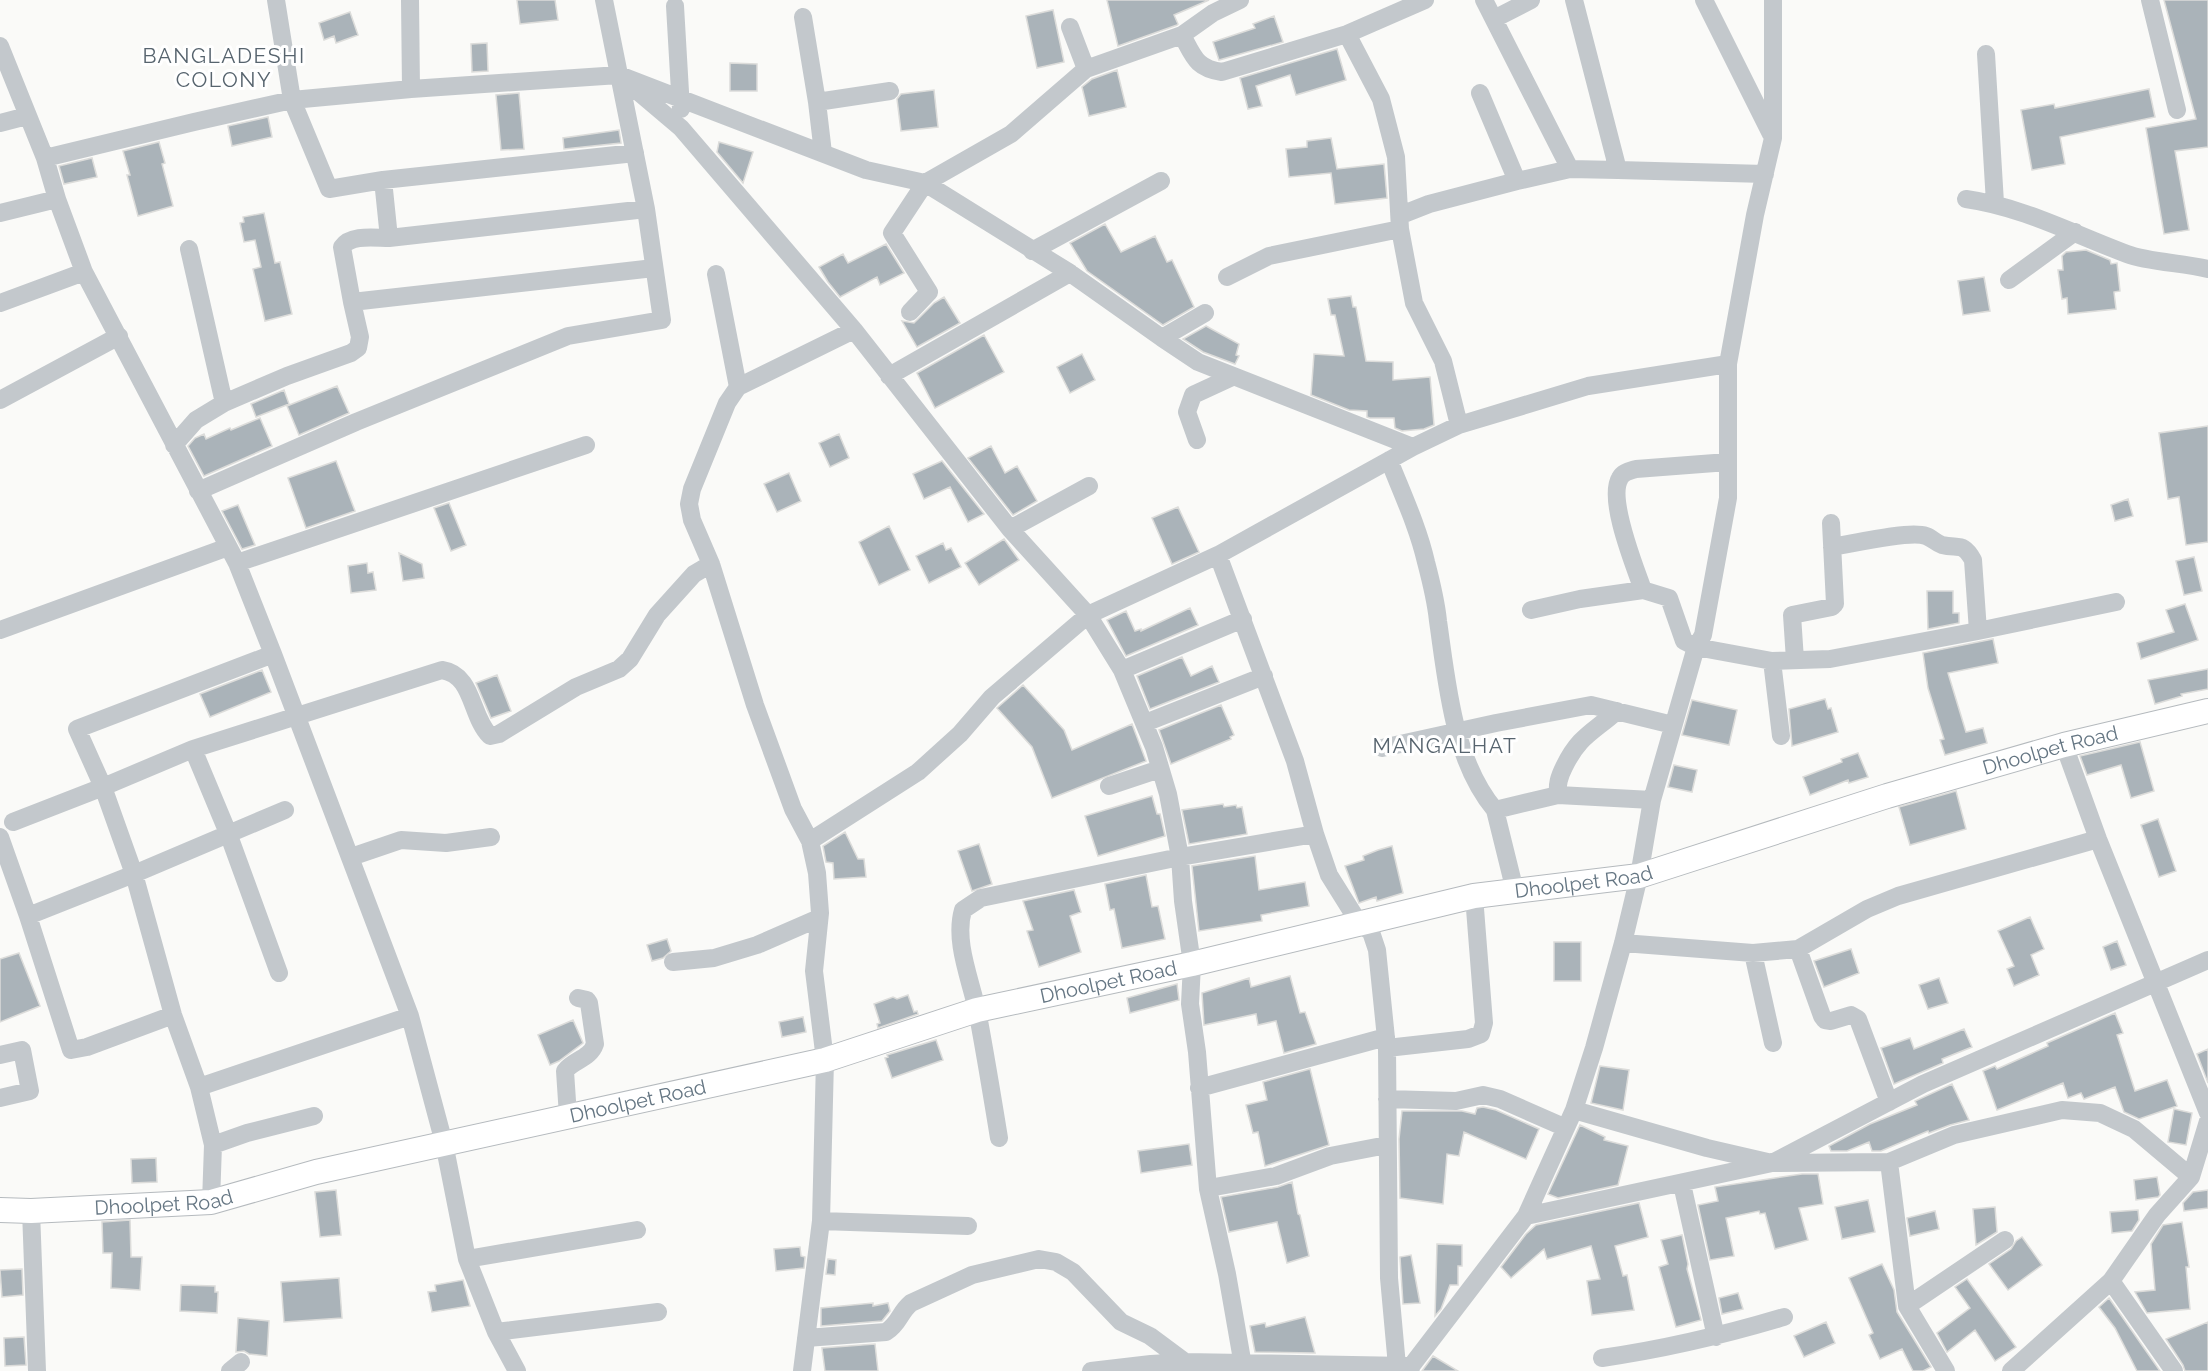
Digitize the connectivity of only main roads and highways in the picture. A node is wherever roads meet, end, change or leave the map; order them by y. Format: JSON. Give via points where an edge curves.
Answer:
{"nodes":[{"id":1,"x":2208,"y":711,"type":"edge"},
{"id":2,"x":0,"y":1210,"type":"edge"}],
"edges":[{"from":1,"to":2,"type":"main road","name":"Dhoolpet Road","via":[[2064,745],[1887,796],[1639,876],[1474,896],[1192,964],[977,1010],[825,1060],[316,1172],[211,1202]]}]}
